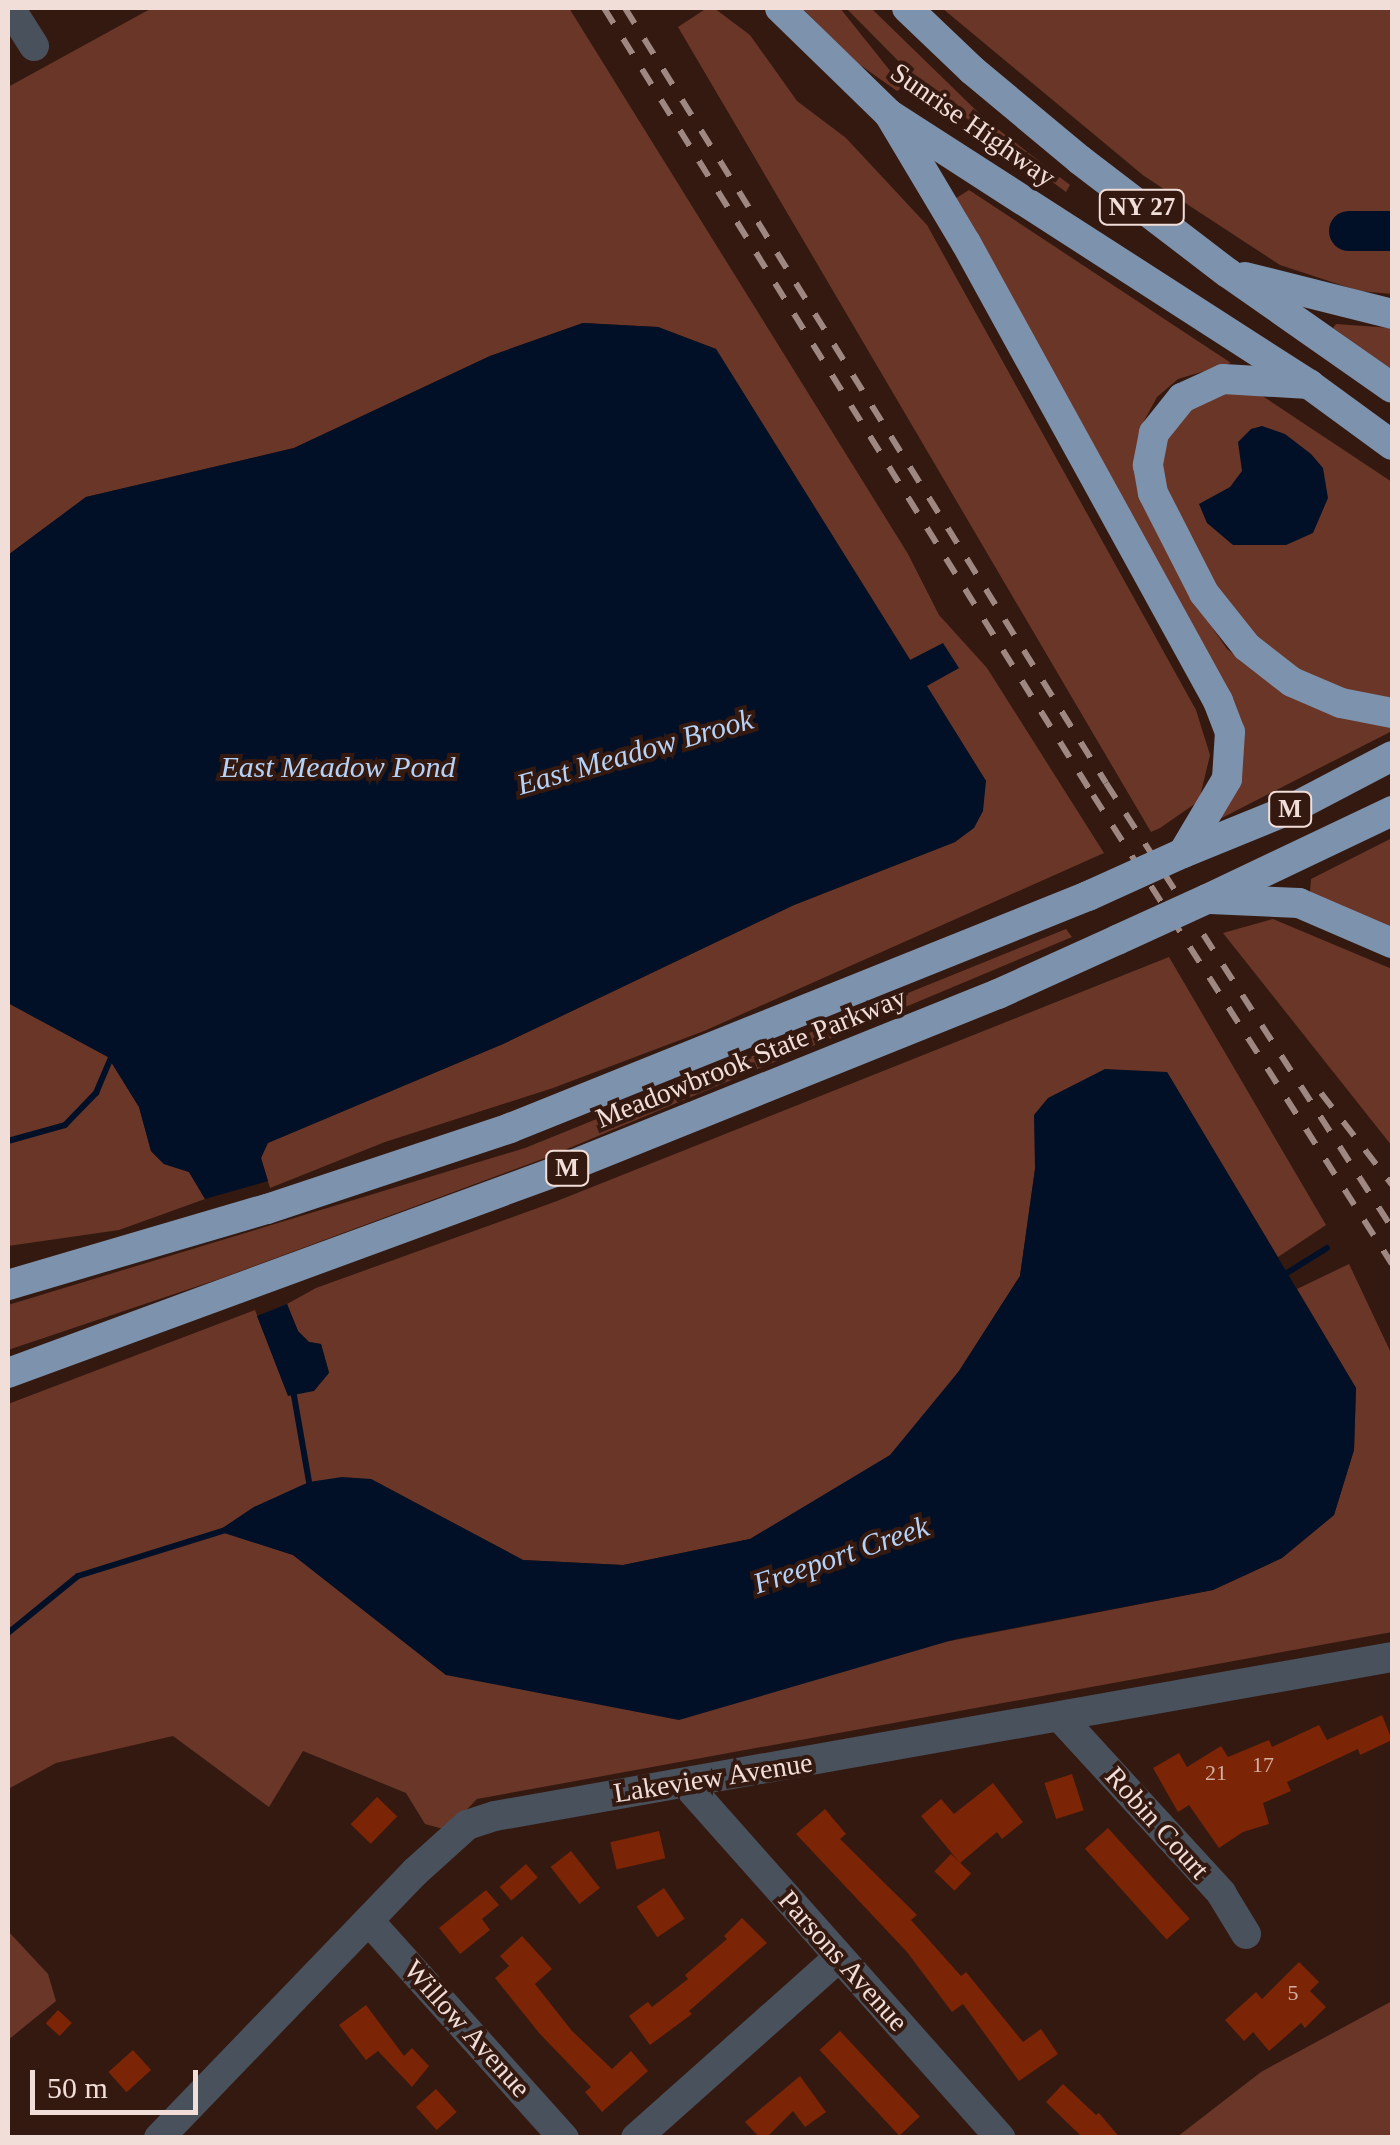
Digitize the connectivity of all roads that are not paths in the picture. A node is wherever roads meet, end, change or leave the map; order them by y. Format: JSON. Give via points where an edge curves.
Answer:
{"nodes":[{"id":1,"x":10,"y":8,"type":"edge"},
{"id":2,"x":780,"y":8,"type":"edge"},
{"id":3,"x":907,"y":8,"type":"edge"},
{"id":4,"x":34,"y":46,"type":"dead end"},
{"id":5,"x":889,"y":114,"type":"junction"},
{"id":6,"x":1228,"y":273,"type":"junction"},
{"id":7,"x":1392,"y":314,"type":"edge"},
{"id":8,"x":1310,"y":384,"type":"junction"},
{"id":9,"x":1392,"y":388,"type":"edge"},
{"id":10,"x":1392,"y":445,"type":"edge"},
{"id":11,"x":1392,"y":713,"type":"edge"},
{"id":12,"x":1392,"y":756,"type":"edge"},
{"id":13,"x":1392,"y":811,"type":"edge"},
{"id":14,"x":1183,"y":853,"type":"junction"},
{"id":15,"x":1208,"y":899,"type":"junction"},
{"id":16,"x":1392,"y":943,"type":"edge"},
{"id":17,"x":10,"y":1283,"type":"edge"},
{"id":18,"x":12,"y":1373,"type":"edge"},
{"id":19,"x":1392,"y":1656,"type":"edge"},
{"id":20,"x":1060,"y":1716,"type":"junction"},
{"id":21,"x":687,"y":1785,"type":"junction"},
{"id":22,"x":368,"y":1922,"type":"junction"},
{"id":23,"x":1246,"y":1934,"type":"dead end"},
{"id":24,"x":839,"y":1957,"type":"junction"},
{"id":25,"x":159,"y":2138,"type":"edge"},
{"id":26,"x":564,"y":2138,"type":"edge"},
{"id":27,"x":636,"y":2138,"type":"edge"},
{"id":28,"x":1000,"y":2138,"type":"edge"}],
"edges":[{"from":1,"to":4,"type":"street"},
{"from":2,"to":5,"type":"highway","name":"Sunrise Highway","number":"NY 27"},
{"from":3,"to":6,"type":"highway","name":"Sunrise Highway","number":"NY 27","via":[[1066,148]]},
{"from":5,"to":8,"type":"highway","name":"Sunrise Highway","number":"NY 27"},
{"from":5,"to":14,"type":"highway","via":[[1218,701],[1230,732],[1227,778]]},
{"from":6,"to":7,"type":"highway"},
{"from":6,"to":9,"type":"highway","name":"Sunrise Highway","number":"NY 27"},
{"from":8,"to":10,"type":"highway","name":"Sunrise Highway","number":"NY 27"},
{"from":8,"to":11,"type":"highway","via":[[1223,379],[1182,398],[1154,433],[1148,465],[1153,493],[1204,592],[1248,647],[1292,682]]},
{"from":12,"to":14,"type":"highway","name":"Meadowbrook State Parkway","number":"M","via":[[1293,808]]},
{"from":13,"to":15,"type":"highway","name":"Meadowbrook State Parkway","number":"M"},
{"from":14,"to":17,"type":"highway","name":"Meadowbrook State Parkway","number":"M","bridge":true,"via":[[510,1128],[266,1209]]},
{"from":15,"to":16,"type":"highway","via":[[1299,904]]},
{"from":15,"to":18,"type":"highway","name":"Meadowbrook State Parkway","number":"M","bridge":true,"via":[[998,994],[560,1170]]},
{"from":19,"to":20,"type":"street","name":"Lakeview Avenue"},
{"from":20,"to":21,"type":"street","name":"Lakeview Avenue"},
{"from":20,"to":23,"type":"street","name":"Robin Court","via":[[1221,1894]]},
{"from":21,"to":22,"type":"street","name":"Lakeview Avenue","via":[[468,1824]]},
{"from":21,"to":24,"type":"street","name":"Parsons Avenue"},
{"from":22,"to":25,"type":"street","name":"Lakeview Avenue"},
{"from":22,"to":26,"type":"street","name":"Willow Avenue"},
{"from":24,"to":27,"type":"street"},
{"from":24,"to":28,"type":"street","name":"Parsons Avenue"}]}
